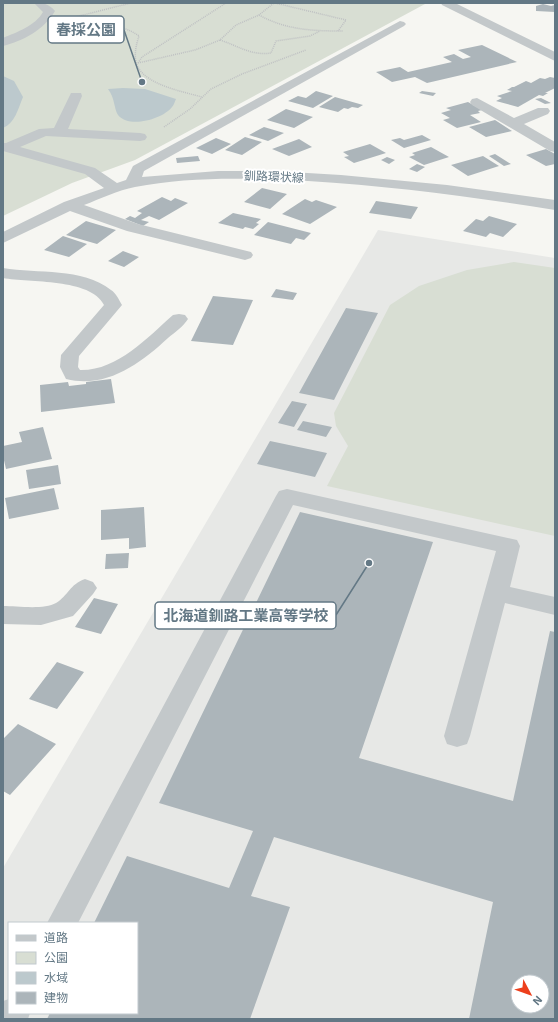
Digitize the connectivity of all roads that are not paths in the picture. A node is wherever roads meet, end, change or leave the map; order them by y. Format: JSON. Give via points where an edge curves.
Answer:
{"nodes":[{"id":1,"x":39,"y":3,"type":"edge"},
{"id":2,"x":446,"y":3,"type":"edge"},
{"id":3,"x":400,"y":24,"type":"dead end"},
{"id":4,"x":3,"y":42,"type":"edge"},
{"id":5,"x":555,"y":57,"type":"edge"},
{"id":6,"x":76,"y":96,"type":"dead end"},
{"id":7,"x":476,"y":102,"type":"dead end"},
{"id":8,"x":543,"y":110,"type":"dead end"},
{"id":9,"x":513,"y":124,"type":"junction"},
{"id":10,"x":59,"y":133,"type":"junction"},
{"id":11,"x":140,"y":137,"type":"road end"},
{"id":12,"x":5,"y":148,"type":"edge"},
{"id":13,"x":555,"y":148,"type":"edge"},
{"id":14,"x":132,"y":183,"type":"junction"},
{"id":15,"x":114,"y":188,"type":"junction"},
{"id":16,"x":69,"y":205,"type":"junction"},
{"id":17,"x":555,"y":205,"type":"edge"},
{"id":18,"x":3,"y":238,"type":"edge"},
{"id":19,"x":245,"y":255,"type":"dead end"},
{"id":20,"x":3,"y":273,"type":"edge"},
{"id":21,"x":179,"y":319,"type":"dead end"},
{"id":22,"x":84,"y":588,"type":"dead end"},
{"id":23,"x":496,"y":592,"type":"junction"},
{"id":24,"x":555,"y":606,"type":"edge"},
{"id":25,"x":3,"y":615,"type":"edge"},
{"id":26,"x":457,"y":736,"type":"dead end"},
{"id":27,"x":63,"y":922,"type":"edge"}],
"edges":[{"from":1,"to":4,"type":"street","via":[[49,11],[46,18]]},
{"from":2,"to":5,"type":"street"},
{"from":3,"to":14,"type":"street","via":[[138,169]]},
{"from":6,"to":10,"type":"street"},
{"from":7,"to":9,"type":"street"},
{"from":8,"to":9,"type":"street"},
{"from":9,"to":13,"type":"street","via":[[544,135]]},
{"from":10,"to":11,"type":"street"},
{"from":10,"to":12,"type":"street","via":[[44,132]]},
{"from":12,"to":15,"type":"street","via":[[90,171]]},
{"from":14,"to":15,"type":"street","name":"釧路環状線"},
{"from":14,"to":17,"type":"street","name":"釧路環状線","via":[[218,175],[274,175],[447,190]]},
{"from":15,"to":16,"type":"street","name":"釧路環状線"},
{"from":16,"to":18,"type":"street","name":"釧路環状線"},
{"from":16,"to":19,"type":"street","via":[[133,228]]},
{"from":20,"to":21,"type":"street","via":[[70,280],[92,286],[107,295],[113,305],[70,355],[69,367],[73,375],[86,377],[129,362]]},
{"from":22,"to":25,"type":"street","via":[[64,610],[41,616]]},
{"from":23,"to":24,"type":"street"},
{"from":23,"to":26,"type":"street"},
{"from":23,"to":27,"type":"street","via":[[509,546],[287,496]]}]}
